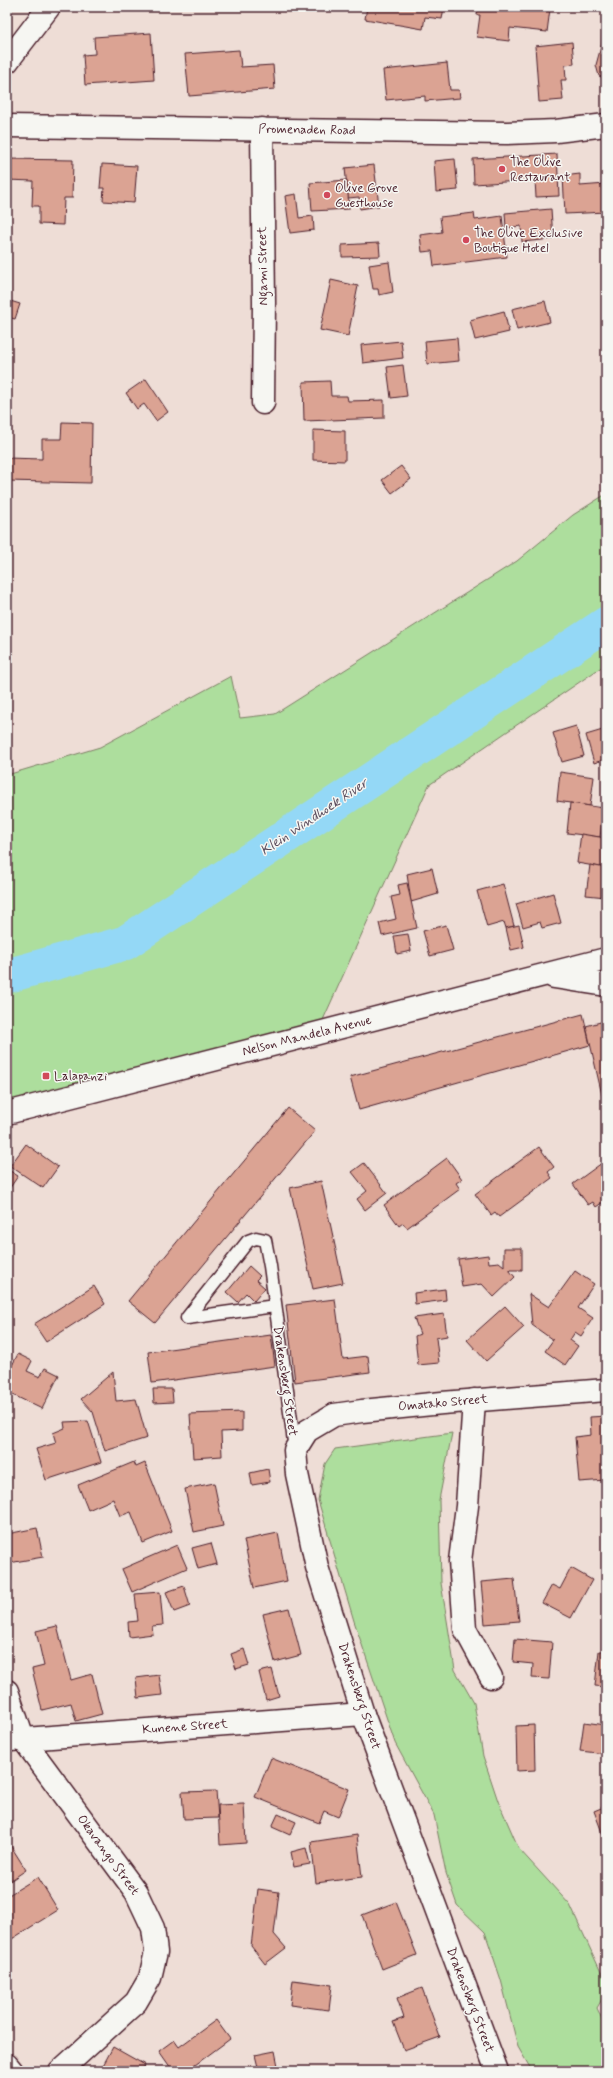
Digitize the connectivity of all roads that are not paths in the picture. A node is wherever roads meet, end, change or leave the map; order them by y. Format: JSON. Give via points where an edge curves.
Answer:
{"nodes":[{"id":1,"x":49,"y":7,"type":"edge"},
{"id":2,"x":7,"y":62,"type":"edge"},
{"id":3,"x":606,"y":125,"type":"edge"},
{"id":4,"x":7,"y":126,"type":"edge"},
{"id":5,"x":262,"y":129,"type":"junction"},
{"id":6,"x":263,"y":403,"type":"dead end"},
{"id":7,"x":606,"y":959,"type":"edge"},
{"id":8,"x":542,"y":975,"type":"junction"},
{"id":9,"x":606,"y":985,"type":"edge"},
{"id":10,"x":7,"y":1113,"type":"edge"},
{"id":11,"x":275,"y":1306,"type":"junction"},
{"id":12,"x":606,"y":1390,"type":"edge"},
{"id":13,"x":474,"y":1400,"type":"junction"},
{"id":14,"x":295,"y":1450,"type":"junction"},
{"id":15,"x":491,"y":1677,"type":"dead end"},
{"id":16,"x":7,"y":1690,"type":"edge"},
{"id":17,"x":363,"y":1714,"type":"junction"},
{"id":18,"x":15,"y":1740,"type":"edge"},
{"id":19,"x":7,"y":2065,"type":"edge"},
{"id":20,"x":12,"y":2071,"type":"edge"},
{"id":21,"x":60,"y":2071,"type":"edge"},
{"id":22,"x":497,"y":2071,"type":"edge"}],
"edges":[{"from":1,"to":2,"type":"street"},
{"from":3,"to":5,"type":"street","name":"Promenaden Road","via":[[507,133]]},
{"from":4,"to":5,"type":"street","name":"Promenaden Road"},
{"from":5,"to":6,"type":"street","name":"Ngami Street"},
{"from":7,"to":8,"type":"street","name":"Nelson Mandela Avenue"},
{"from":8,"to":9,"type":"street"},
{"from":8,"to":10,"type":"street","name":"Nelson Mandela Avenue"},
{"from":11,"to":11,"type":"lane","name":"Drakensberg Street","via":[[201,1316],[187,1318],[248,1241],[256,1238],[265,1240]]},
{"from":11,"to":14,"type":"lane","name":"Drakensberg Street"},
{"from":12,"to":13,"type":"street","name":"Omatako Street"},
{"from":13,"to":14,"type":"street","name":"Omatako Street","via":[[334,1415],[307,1431]]},
{"from":13,"to":15,"type":"street","via":[[460,1561],[465,1629]]},
{"from":14,"to":17,"type":"street","name":"Drakensberg Street","via":[[297,1474],[317,1567]]},
{"from":16,"to":18,"type":"street","name":"Okavango Street"},
{"from":17,"to":18,"type":"street","name":"Kunene Street"},
{"from":17,"to":22,"type":"street","name":"Drakensberg Street"},
{"from":18,"to":21,"type":"street","name":"Okavango Street","via":[[136,1892],[153,1928],[156,1952],[150,1978],[136,2002]]},
{"from":19,"to":20,"type":"street"}]}
